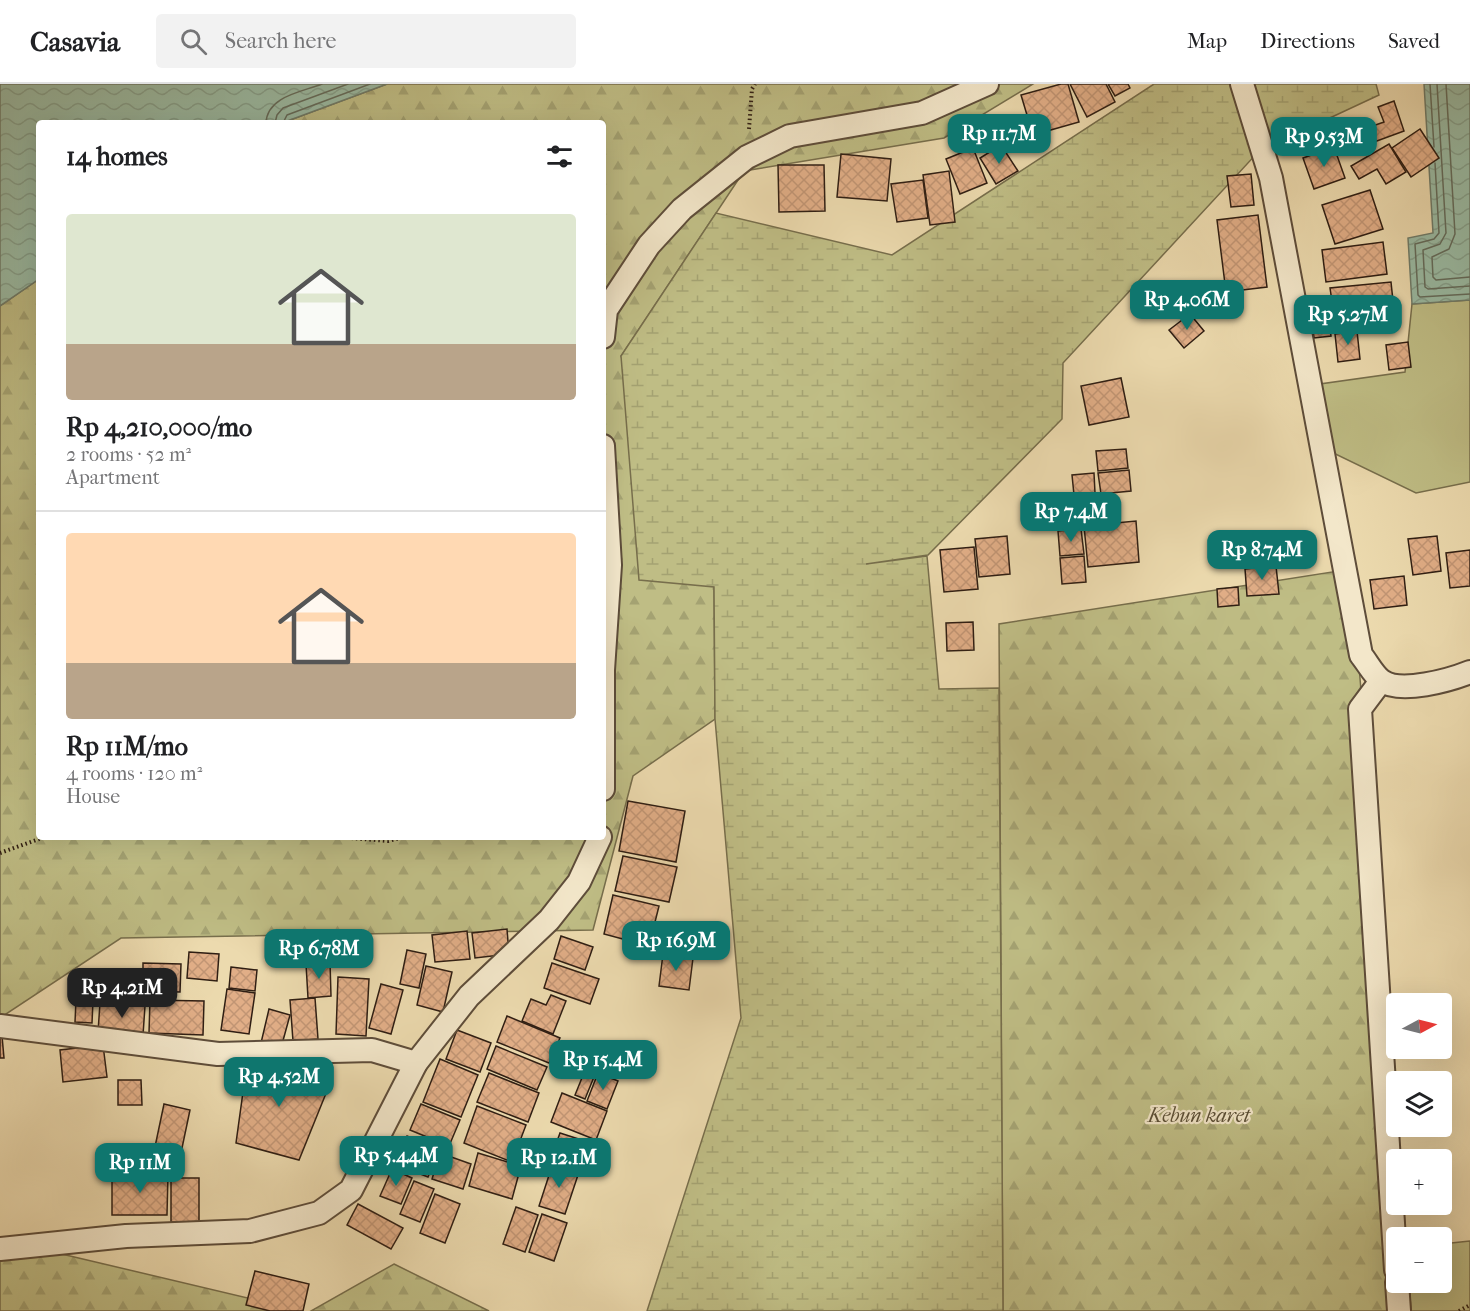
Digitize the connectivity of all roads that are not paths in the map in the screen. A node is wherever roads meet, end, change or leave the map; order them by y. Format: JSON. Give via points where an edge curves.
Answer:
{"nodes":[{"id":1,"x":987,"y":84,"type":"edge"},
{"id":2,"x":1242,"y":84,"type":"edge"},
{"id":3,"x":606,"y":310,"type":"edge"},
{"id":4,"x":606,"y":497,"type":"edge"},
{"id":5,"x":606,"y":625,"type":"edge"},
{"id":6,"x":1470,"y":672,"type":"edge"},
{"id":7,"x":1381,"y":681,"type":"junction"},
{"id":8,"x":599,"y":840,"type":"edge"},
{"id":9,"x":0,"y":1026,"type":"edge"},
{"id":10,"x":416,"y":1063,"type":"junction"},
{"id":11,"x":1393,"y":1227,"type":"edge"},
{"id":12,"x":0,"y":1249,"type":"edge"},
{"id":13,"x":1398,"y":1293,"type":"edge"},
{"id":14,"x":1399,"y":1311,"type":"edge"}],
"edges":[{"from":1,"to":3,"type":"street","via":[[922,113],[790,136],[747,157],[682,209],[649,245]]},
{"from":2,"to":7,"type":"street","via":[[1271,178],[1361,655]]},
{"from":4,"to":5,"type":"street","via":[[610,565]]},
{"from":6,"to":7,"type":"street","via":[[1402,687]]},
{"from":7,"to":11,"type":"street","via":[[1360,709]]},
{"from":8,"to":10,"type":"street","via":[[579,882],[549,921],[470,996]]},
{"from":9,"to":10,"type":"street","via":[[218,1054],[372,1050]]},
{"from":10,"to":12,"type":"street","via":[[351,1190],[318,1213],[250,1231],[126,1236]]},
{"from":13,"to":14,"type":"street"}]}
